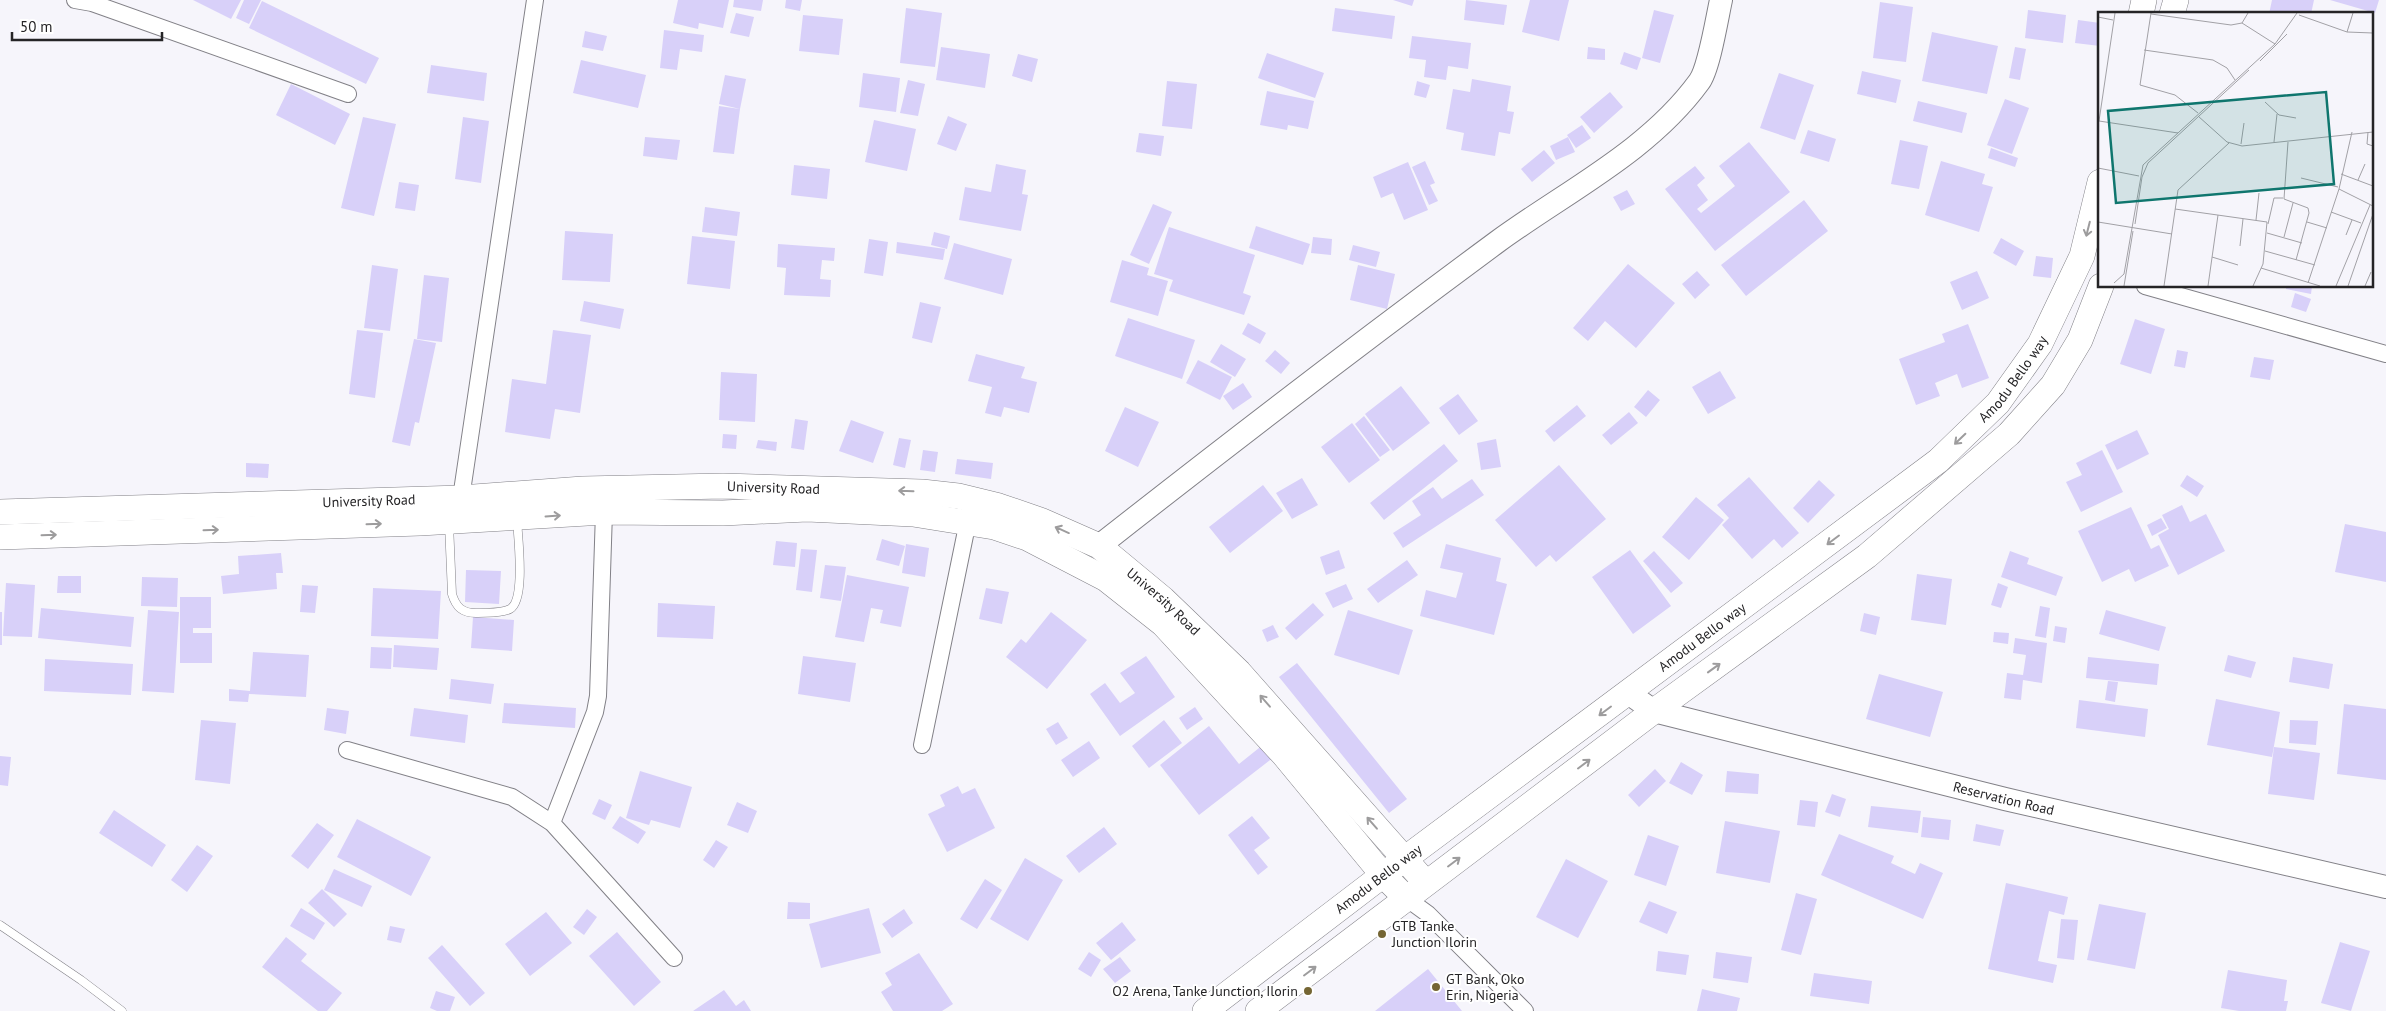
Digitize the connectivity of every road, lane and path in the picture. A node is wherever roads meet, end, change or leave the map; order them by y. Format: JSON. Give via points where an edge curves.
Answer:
{"nodes":[{"id":1,"x":75,"y":0,"type":"edge"},
{"id":2,"x":535,"y":0,"type":"edge"},
{"id":3,"x":1721,"y":0,"type":"edge"},
{"id":4,"x":348,"y":94,"type":"dead end"},
{"id":5,"x":2098,"y":190,"type":"edge"},
{"id":6,"x":2100,"y":288,"type":"edge"},
{"id":7,"x":2152,"y":288,"type":"edge"},
{"id":8,"x":2386,"y":354,"type":"edge"},
{"id":9,"x":453,"y":506,"type":"junction"},
{"id":10,"x":0,"y":512,"type":"edge"},
{"id":11,"x":604,"y":512,"type":"junction"},
{"id":12,"x":517,"y":518,"type":"junction"},
{"id":13,"x":968,"y":521,"type":"junction"},
{"id":14,"x":0,"y":537,"type":"edge"},
{"id":15,"x":1099,"y":546,"type":"junction"},
{"id":16,"x":1628,"y":693,"type":"junction"},
{"id":17,"x":1654,"y":711,"type":"junction"},
{"id":18,"x":922,"y":745,"type":"dead end"},
{"id":19,"x":347,"y":750,"type":"dead end"},
{"id":20,"x":552,"y":823,"type":"junction"},
{"id":21,"x":1404,"y":860,"type":"junction"},
{"id":22,"x":1383,"y":875,"type":"junction"},
{"id":23,"x":1426,"y":883,"type":"junction"},
{"id":24,"x":2386,"y":887,"type":"edge"},
{"id":25,"x":1406,"y":898,"type":"junction"},
{"id":26,"x":1428,"y":914,"type":"junction"},
{"id":27,"x":0,"y":925,"type":"edge"},
{"id":28,"x":674,"y":958,"type":"dead end"},
{"id":29,"x":122,"y":1011,"type":"edge"},
{"id":30,"x":1205,"y":1011,"type":"edge"},
{"id":31,"x":1258,"y":1011,"type":"edge"},
{"id":32,"x":1525,"y":1011,"type":"edge"}],
"edges":[{"from":1,"to":4,"type":"street","via":[[92,2]]},
{"from":2,"to":9,"type":"street"},
{"from":3,"to":15,"type":"street","via":[[1701,80],[1651,132],[1429,292]]},
{"from":5,"to":16,"type":"main road","name":"Amodu Bello way","one_way":true,"via":[[2082,256],[2062,301],[2040,344],[1998,403],[1938,461]]},
{"from":17,"to":6,"type":"main road","one_way":true,"via":[[1867,556],[2009,434],[2053,385],[2080,340]]},
{"from":7,"to":8,"type":"street"},
{"from":9,"to":10,"type":"main road","name":"University Road"},
{"from":9,"to":12,"type":"main road","name":"University Road"},
{"from":9,"to":12,"type":"lane","via":[[452,594],[460,610],[468,613],[512,608],[519,594]]},
{"from":14,"to":9,"type":"main road","name":"University Road","one_way":true},
{"from":15,"to":9,"type":"main road","name":"University Road","one_way":true,"via":[[999,506],[958,496],[922,492],[797,487],[583,488]]},
{"from":12,"to":11,"type":"main road","name":"University Road","one_way":true},
{"from":11,"to":13,"type":"main road","name":"University Road","via":[[723,513],[807,509],[913,514]]},
{"from":11,"to":20,"type":"street","via":[[598,696],[595,712]]},
{"from":13,"to":18,"type":"street"},
{"from":13,"to":22,"type":"main road","name":"University Road","via":[[994,526],[1061,554],[1106,579],[1163,624],[1284,755]]},
{"from":21,"to":15,"type":"main road","name":"University Road","one_way":true,"via":[[1239,672],[1164,599]]},
{"from":16,"to":17,"type":"street","name":"Reservation Road"},
{"from":16,"to":21,"type":"main road","name":"Amodu Bello way","one_way":true},
{"from":23,"to":17,"type":"main road","one_way":true},
{"from":17,"to":24,"type":"street","name":"Reservation Road","via":[[2005,799]]},
{"from":19,"to":20,"type":"street","via":[[512,797]]},
{"from":20,"to":28,"type":"street"},
{"from":21,"to":22,"type":"main road","name":"Amodu Bello way"},
{"from":21,"to":23,"type":"main road","name":"University Road"},
{"from":22,"to":25,"type":"main road","name":"University Road"},
{"from":22,"to":30,"type":"main road","name":"Amodu Bello way"},
{"from":23,"to":25,"type":"main road"},
{"from":23,"to":26,"type":"street"},
{"from":25,"to":26,"type":"street"},
{"from":31,"to":25,"type":"main road","one_way":true},
{"from":26,"to":32,"type":"street"},
{"from":27,"to":29,"type":"lane"}]}
